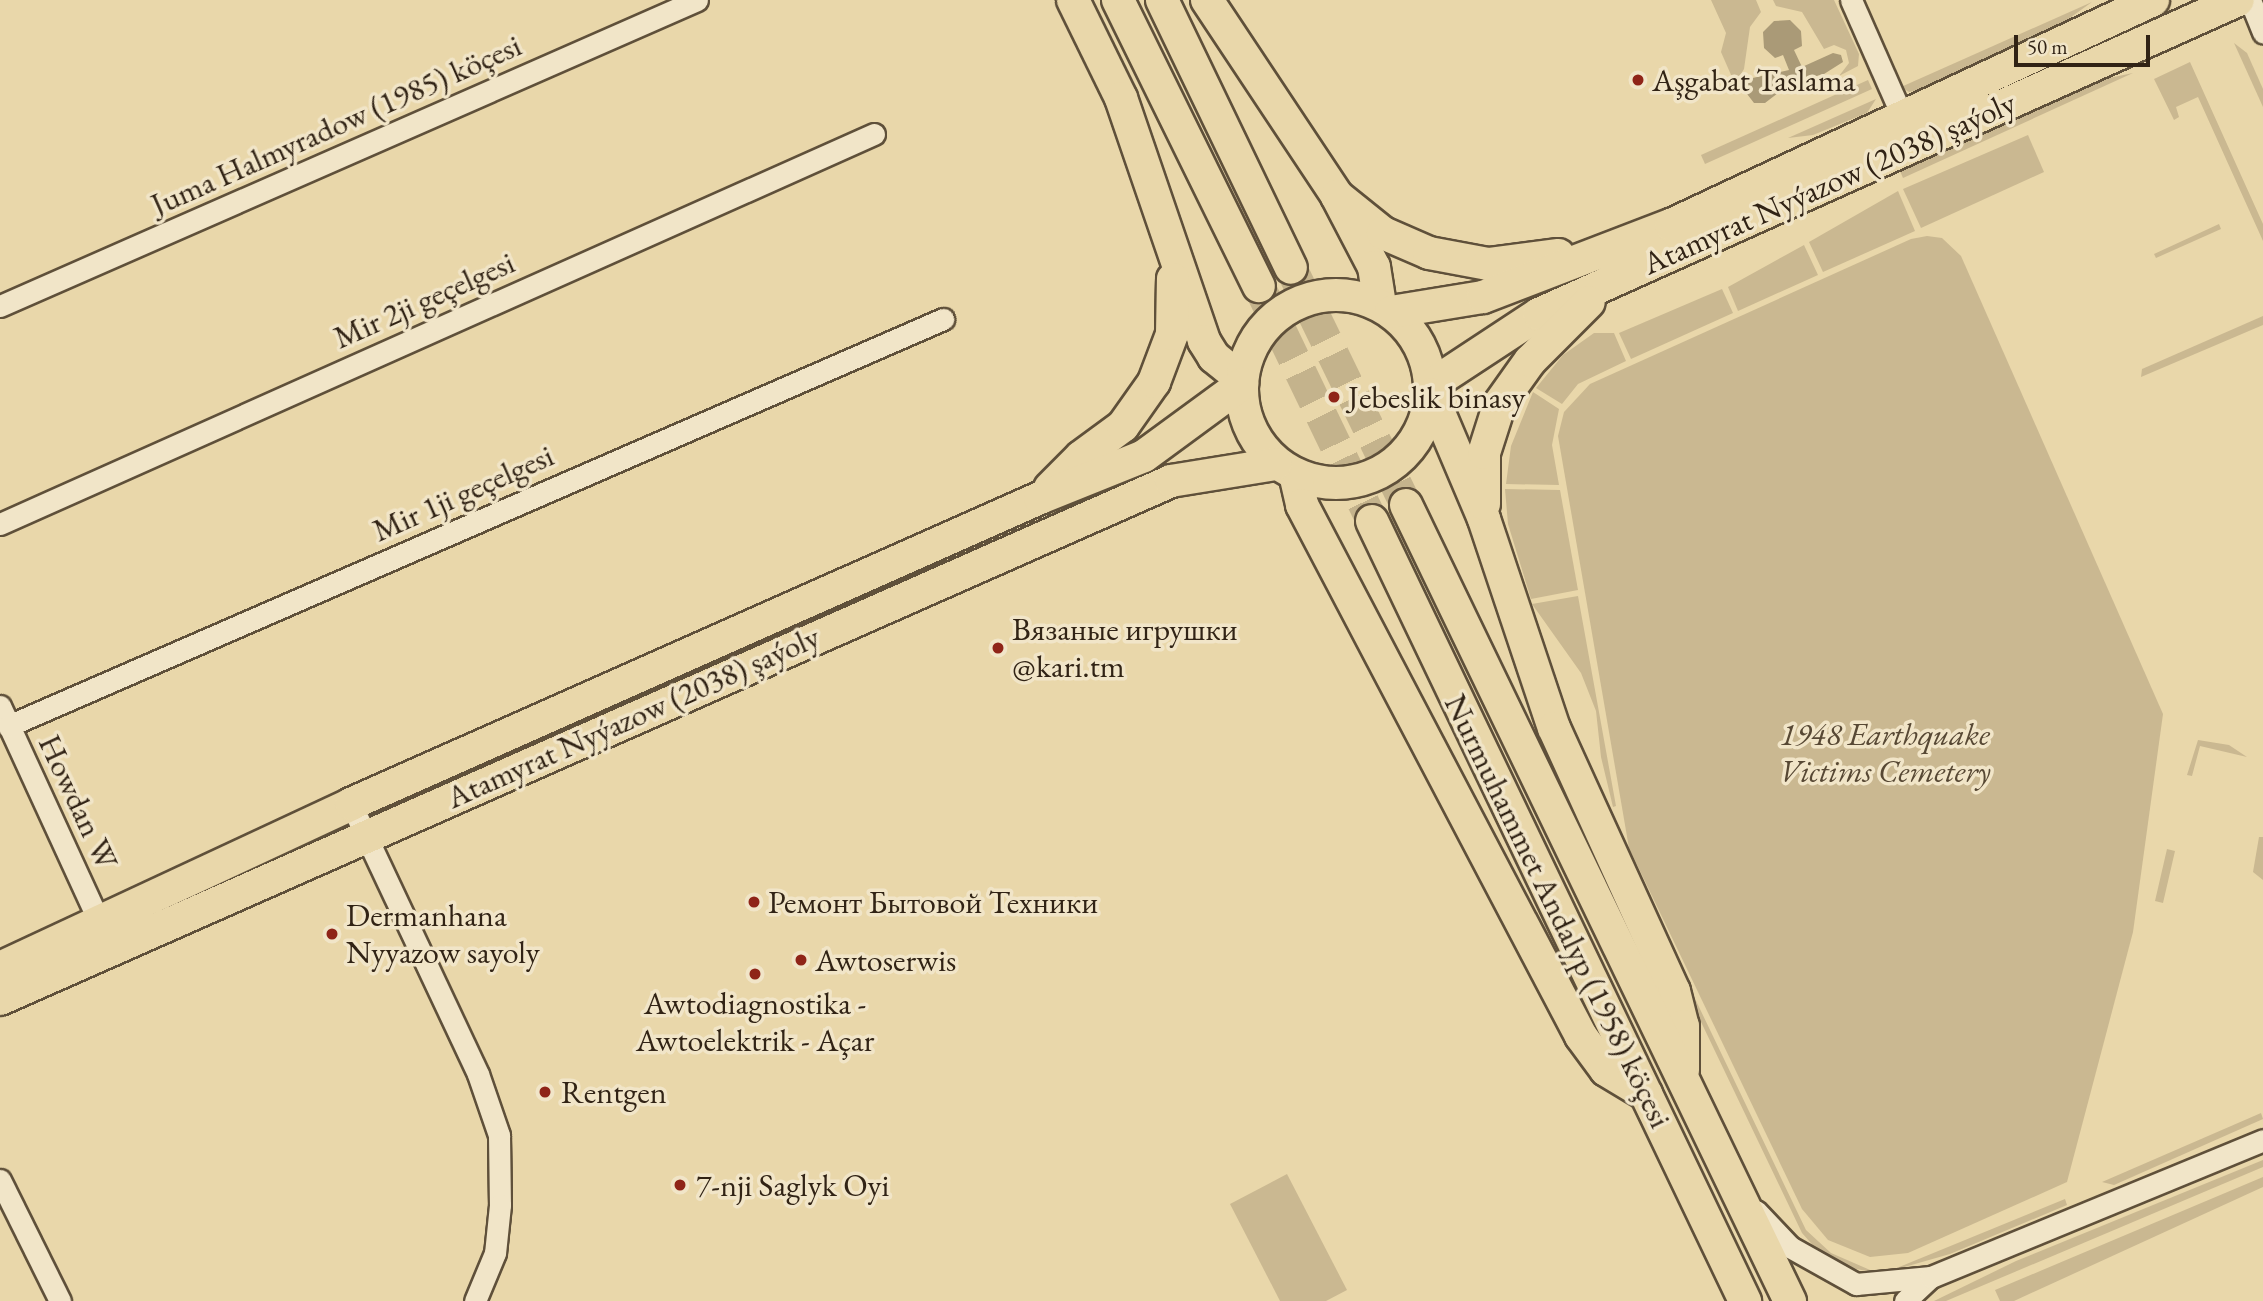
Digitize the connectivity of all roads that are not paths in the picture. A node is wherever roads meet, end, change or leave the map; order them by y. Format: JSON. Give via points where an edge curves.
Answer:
{"nodes":[{"id":1,"x":697,"y":0,"type":"edge"},
{"id":2,"x":1073,"y":0,"type":"edge"},
{"id":3,"x":1118,"y":0,"type":"edge"},
{"id":4,"x":1162,"y":0,"type":"edge"},
{"id":5,"x":1207,"y":0,"type":"edge"},
{"id":6,"x":1851,"y":0,"type":"edge"},
{"id":7,"x":2153,"y":0,"type":"edge"},
{"id":8,"x":2238,"y":0,"type":"edge"},
{"id":9,"x":2250,"y":0,"type":"edge"},
{"id":10,"x":2263,"y":32,"type":"edge"},
{"id":11,"x":1902,"y":116,"type":"junction"},
{"id":12,"x":874,"y":134,"type":"dead end"},
{"id":13,"x":1915,"y":146,"type":"junction"},
{"id":14,"x":1337,"y":196,"type":"junction"},
{"id":15,"x":1671,"y":225,"type":"junction"},
{"id":16,"x":1173,"y":261,"type":"junction"},
{"id":17,"x":1291,"y":268,"type":"tunnel mouth"},
{"id":18,"x":1624,"y":275,"type":"junction"},
{"id":19,"x":1259,"y":286,"type":"tunnel mouth"},
{"id":20,"x":0,"y":306,"type":"edge"},
{"id":21,"x":1386,"y":309,"type":"junction"},
{"id":22,"x":943,"y":318,"type":"dead end"},
{"id":23,"x":1242,"y":382,"type":"junction"},
{"id":24,"x":1431,"y":389,"type":"junction"},
{"id":25,"x":1285,"y":469,"type":"junction"},
{"id":26,"x":1040,"y":498,"type":"junction"},
{"id":27,"x":1406,"y":505,"type":"tunnel mouth"},
{"id":28,"x":1484,"y":519,"type":"junction"},
{"id":29,"x":1372,"y":521,"type":"tunnel mouth"},
{"id":30,"x":0,"y":524,"type":"edge"},
{"id":31,"x":4,"y":716,"type":"edge"},
{"id":32,"x":351,"y":804,"type":"junction"},
{"id":33,"x":366,"y":835,"type":"junction"},
{"id":34,"x":106,"y":937,"type":"junction"},
{"id":35,"x":0,"y":968,"type":"edge"},
{"id":36,"x":0,"y":999,"type":"edge"},
{"id":37,"x":1682,"y":1078,"type":"junction"},
{"id":38,"x":1646,"y":1094,"type":"junction"},
{"id":39,"x":2263,"y":1140,"type":"edge"},
{"id":40,"x":0,"y":1180,"type":"edge"},
{"id":41,"x":1733,"y":1183,"type":"junction"},
{"id":42,"x":1931,"y":1277,"type":"junction"},
{"id":43,"x":60,"y":1301,"type":"edge"},
{"id":44,"x":475,"y":1301,"type":"edge"},
{"id":45,"x":1745,"y":1301,"type":"edge"},
{"id":46,"x":1790,"y":1301,"type":"edge"},
{"id":47,"x":1905,"y":1301,"type":"edge"}],
"edges":[{"from":1,"to":20,"type":"street","name":"Juma Halmyradow (1985) köçesi"},
{"from":2,"to":16,"type":"main road","via":[[1121,98]]},
{"from":3,"to":19,"type":"main road"},
{"from":4,"to":17,"type":"main road"},
{"from":5,"to":14,"type":"main road"},
{"from":6,"to":11,"type":"street"},
{"from":7,"to":11,"type":"main road","name":"Atamyrat Nyýazow (2038) şaýoly"},
{"from":8,"to":13,"type":"main road","name":"Atamyrat Nyýazow (2038) şaýoly"},
{"from":9,"to":10,"type":"street"},
{"from":11,"to":13,"type":"street"},
{"from":11,"to":15,"type":"main road","name":"Atamyrat Nyýazow (2038) şaýoly"},
{"from":12,"to":30,"type":"street","name":"Mir 2ji geçelgesi"},
{"from":13,"to":18,"type":"main road","name":"Atamyrat Nyýazow (2038) şaýoly"},
{"from":14,"to":15,"type":"main road","via":[[1383,233],[1410,246],[1488,264],[1541,260]]},
{"from":14,"to":21,"type":"main road","via":[[1374,267]]},
{"from":15,"to":21,"type":"main road","name":"Atamyrat Nyýazow (2038) şaýoly","via":[[1483,298]]},
{"from":16,"to":23,"type":"main road","via":[[1204,341]]},
{"from":16,"to":26,"type":"main road","via":[[1172,334],[1154,383],[1123,426],[1081,457]]},
{"from":18,"to":24,"type":"main road","name":"Atamyrat Nyýazow (2038) şaýoly","via":[[1539,314]]},
{"from":18,"to":28,"type":"main road","via":[[1557,330],[1500,403],[1484,453]]},
{"from":21,"to":23,"type":"main road","via":[[1336,295],[1292,306],[1258,337]]},
{"from":21,"to":24,"type":"main road","via":[[1418,342]]},
{"from":22,"to":31,"type":"street","name":"Mir 1ji geçelgesi"},
{"from":23,"to":25,"type":"main road","via":[[1248,425]]},
{"from":23,"to":26,"type":"main road","name":"Atamyrat Nyýazow (2038) şaýoly","via":[[1144,456]]},
{"from":24,"to":25,"type":"main road","via":[[1427,414],[1409,449],[1378,474],[1340,484]]},
{"from":24,"to":28,"type":"main road"},
{"from":25,"to":33,"type":"main road","name":"Atamyrat Nyýazow (2038) şaýoly","via":[[1171,481]]},
{"from":25,"to":38,"type":"main road","via":[[1581,1036],[1606,1070]]},
{"from":26,"to":32,"type":"main road","name":"Atamyrat Nyýazow (2038) şaýoly"},
{"from":27,"to":37,"type":"main road","name":"Nurmuhammet Andalyp (1958) köçesi"},
{"from":28,"to":37,"type":"main road","via":[[1554,728],[1674,991],[1683,1026]]},
{"from":29,"to":38,"type":"main road","name":"Nurmuhammet Andalyp (1958) köçesi"},
{"from":31,"to":34,"type":"street","name":"Howdan W"},
{"from":32,"to":33,"type":"street"},
{"from":32,"to":34,"type":"main road","name":"Atamyrat Nyýazow (2038) şaýoly"},
{"from":33,"to":34,"type":"main road","name":"Atamyrat Nyýazow (2038) şaýoly"},
{"from":33,"to":44,"type":"street","via":[[478,1074],[499,1135],[495,1254]]},
{"from":34,"to":35,"type":"main road","name":"Atamyrat Nyýazow (2038) şaýoly"},
{"from":34,"to":36,"type":"main road","name":"Atamyrat Nyýazow (2038) şaýoly"},
{"from":37,"to":41,"type":"main road","name":"Nurmuhammet Andalyp (1958) köçesi"},
{"from":38,"to":45,"type":"main road","name":"Nurmuhammet Andalyp (1958) köçesi"},
{"from":39,"to":42,"type":"street"},
{"from":40,"to":43,"type":"street"},
{"from":41,"to":42,"type":"street","name":"Nurmuhammet Andalyp (1958) köçesi","via":[[1790,1247],[1832,1273],[1856,1284]]},
{"from":41,"to":46,"type":"main road","name":"Nurmuhammet Andalyp (1958) köçesi"},
{"from":42,"to":47,"type":"street"}]}
